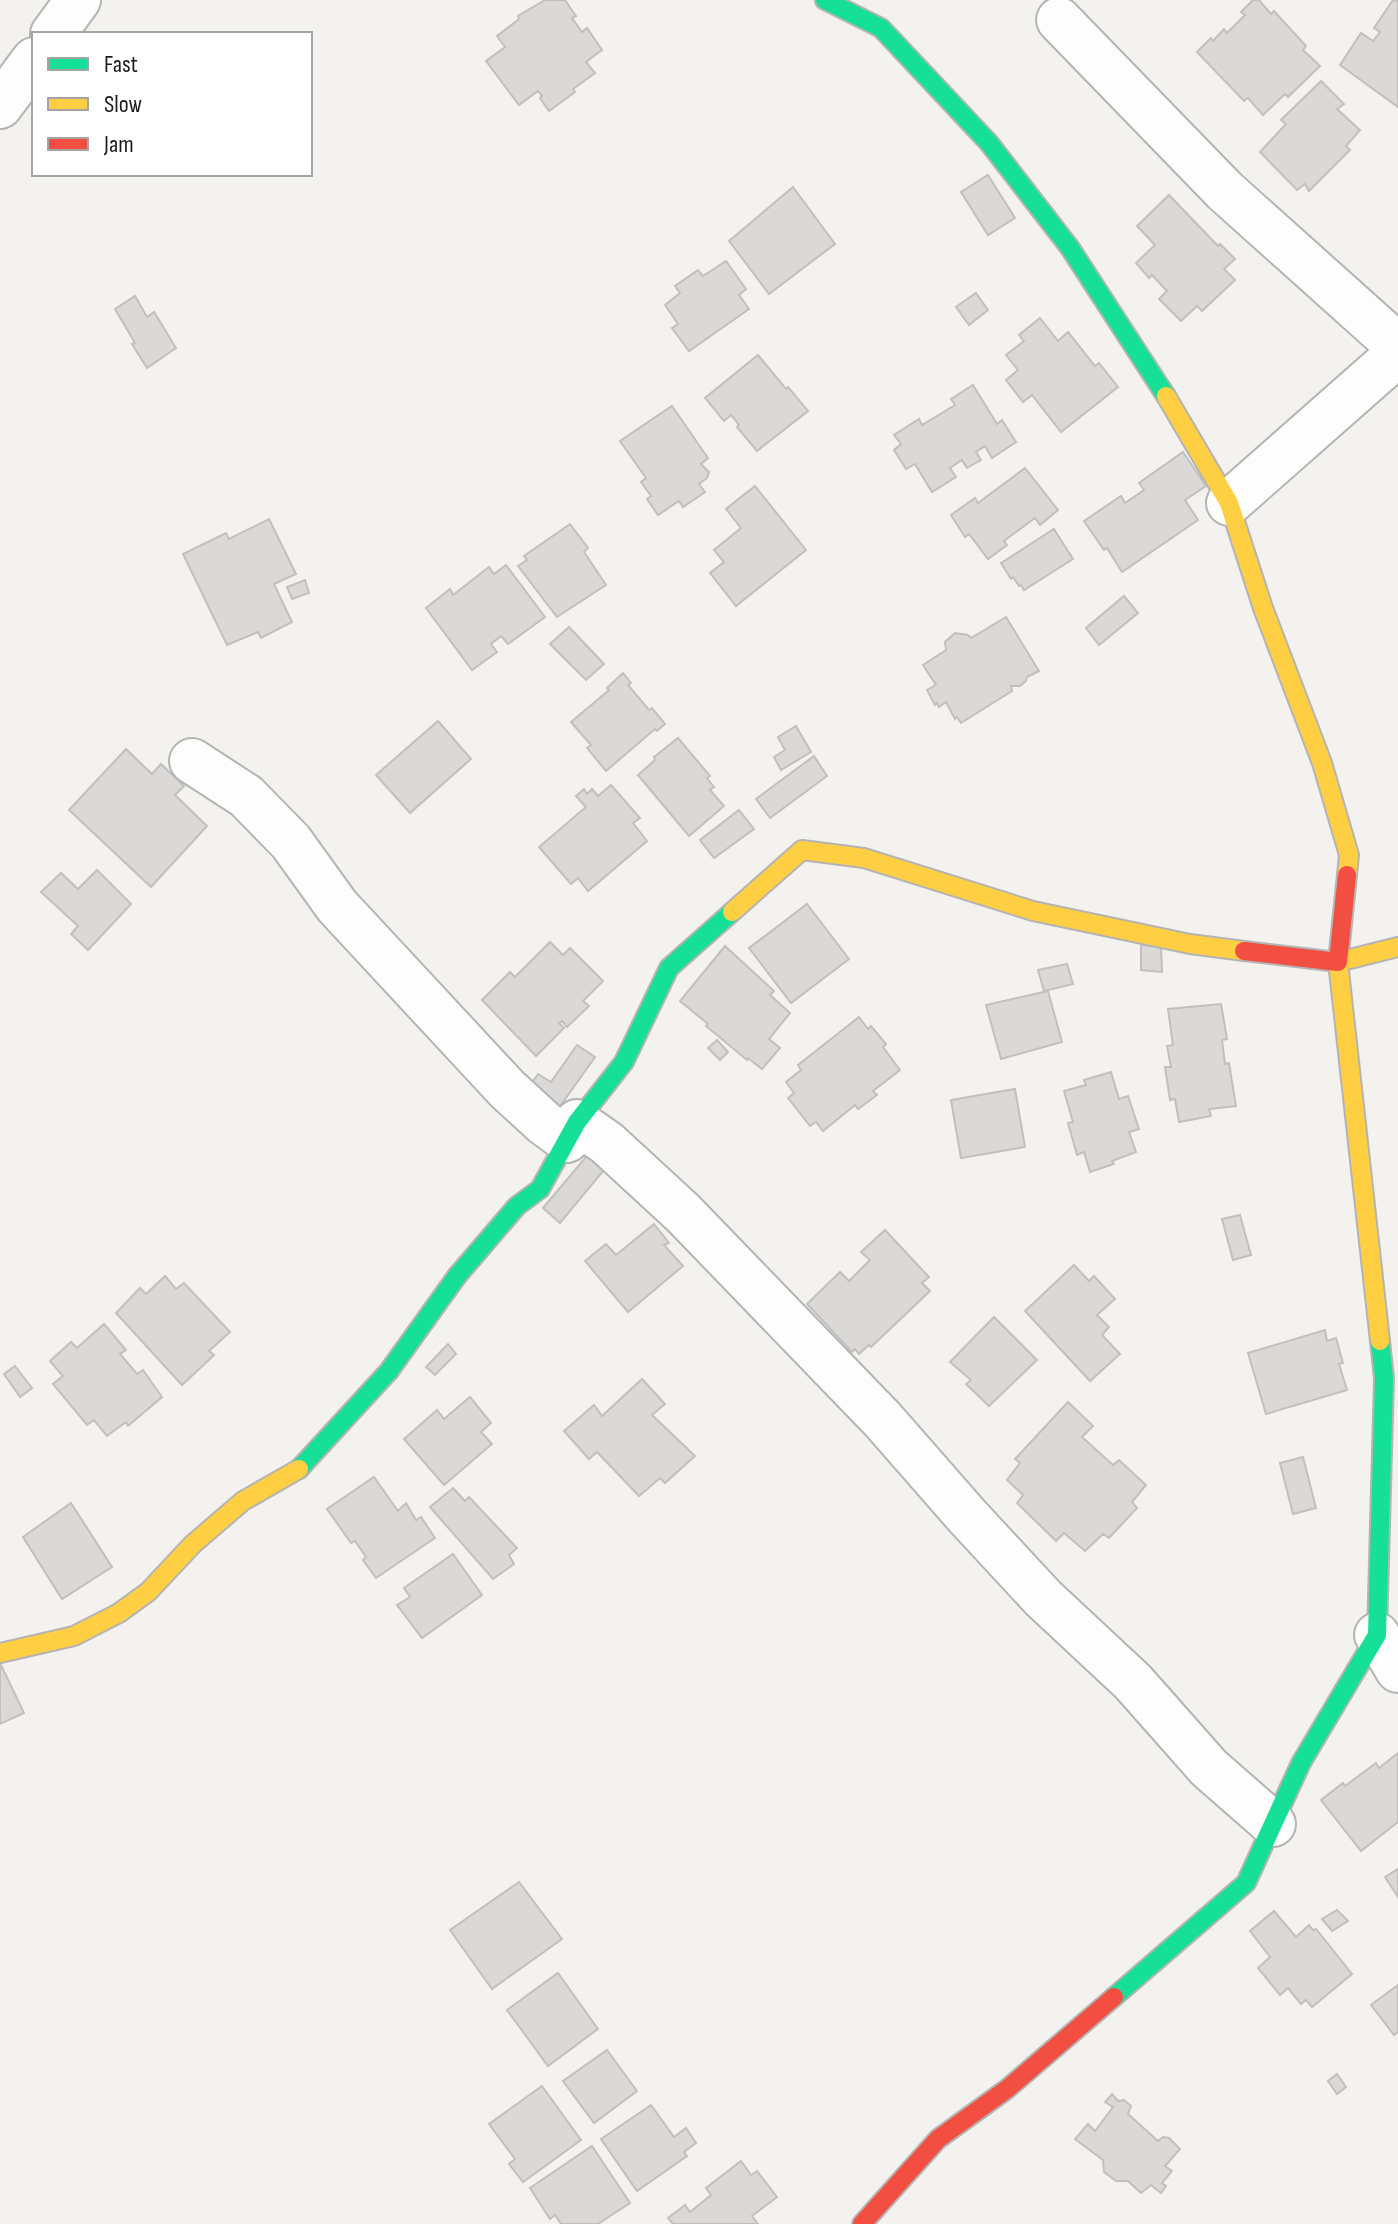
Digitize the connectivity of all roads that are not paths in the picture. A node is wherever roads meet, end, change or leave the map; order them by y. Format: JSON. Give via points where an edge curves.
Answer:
{"nodes":[{"id":1,"x":78,"y":0,"type":"edge"},
{"id":2,"x":825,"y":0,"type":"edge"},
{"id":3,"x":1059,"y":20,"type":"dead end"},
{"id":4,"x":54,"y":32,"type":"edge"},
{"id":5,"x":32,"y":63,"type":"edge"},
{"id":6,"x":0,"y":106,"type":"edge"},
{"id":7,"x":1398,"y":346,"type":"edge"},
{"id":8,"x":1398,"y":354,"type":"edge"},
{"id":9,"x":1229,"y":503,"type":"junction"},
{"id":10,"x":192,"y":761,"type":"dead end"},
{"id":11,"x":1398,"y":947,"type":"edge"},
{"id":12,"x":1338,"y":962,"type":"junction"},
{"id":13,"x":572,"y":1131,"type":"junction"},
{"id":14,"x":1388,"y":1652,"type":"edge"},
{"id":15,"x":0,"y":1653,"type":"edge"},
{"id":16,"x":1273,"y":1824,"type":"junction"},
{"id":17,"x":862,"y":2224,"type":"edge"}],
"edges":[{"from":1,"to":4,"type":"street"},
{"from":2,"to":9,"type":"street","via":[[881,28],[989,143],[1070,248]]},
{"from":3,"to":7,"type":"street","via":[[1225,191]]},
{"from":5,"to":6,"type":"street"},
{"from":8,"to":9,"type":"street"},
{"from":9,"to":12,"type":"street","via":[[1322,763],[1349,855]]},
{"from":10,"to":13,"type":"street","via":[[246,796],[291,842],[337,906],[507,1089],[544,1123]]},
{"from":11,"to":12,"type":"street"},
{"from":12,"to":13,"type":"street","via":[[1190,944],[1033,911],[864,858],[802,850],[669,968],[624,1062]]},
{"from":12,"to":14,"type":"street","via":[[1384,1378]]},
{"from":13,"to":15,"type":"street","via":[[540,1189],[517,1206],[467,1264],[389,1371],[303,1466],[243,1501],[119,1613],[74,1636]]},
{"from":13,"to":16,"type":"street","via":[[607,1143],[683,1213],[883,1420],[1043,1598],[1133,1682],[1209,1768]]},
{"from":14,"to":16,"type":"street","via":[[1301,1763]]},
{"from":16,"to":17,"type":"street","via":[[1246,1883],[1007,2089],[938,2139]]}]}
